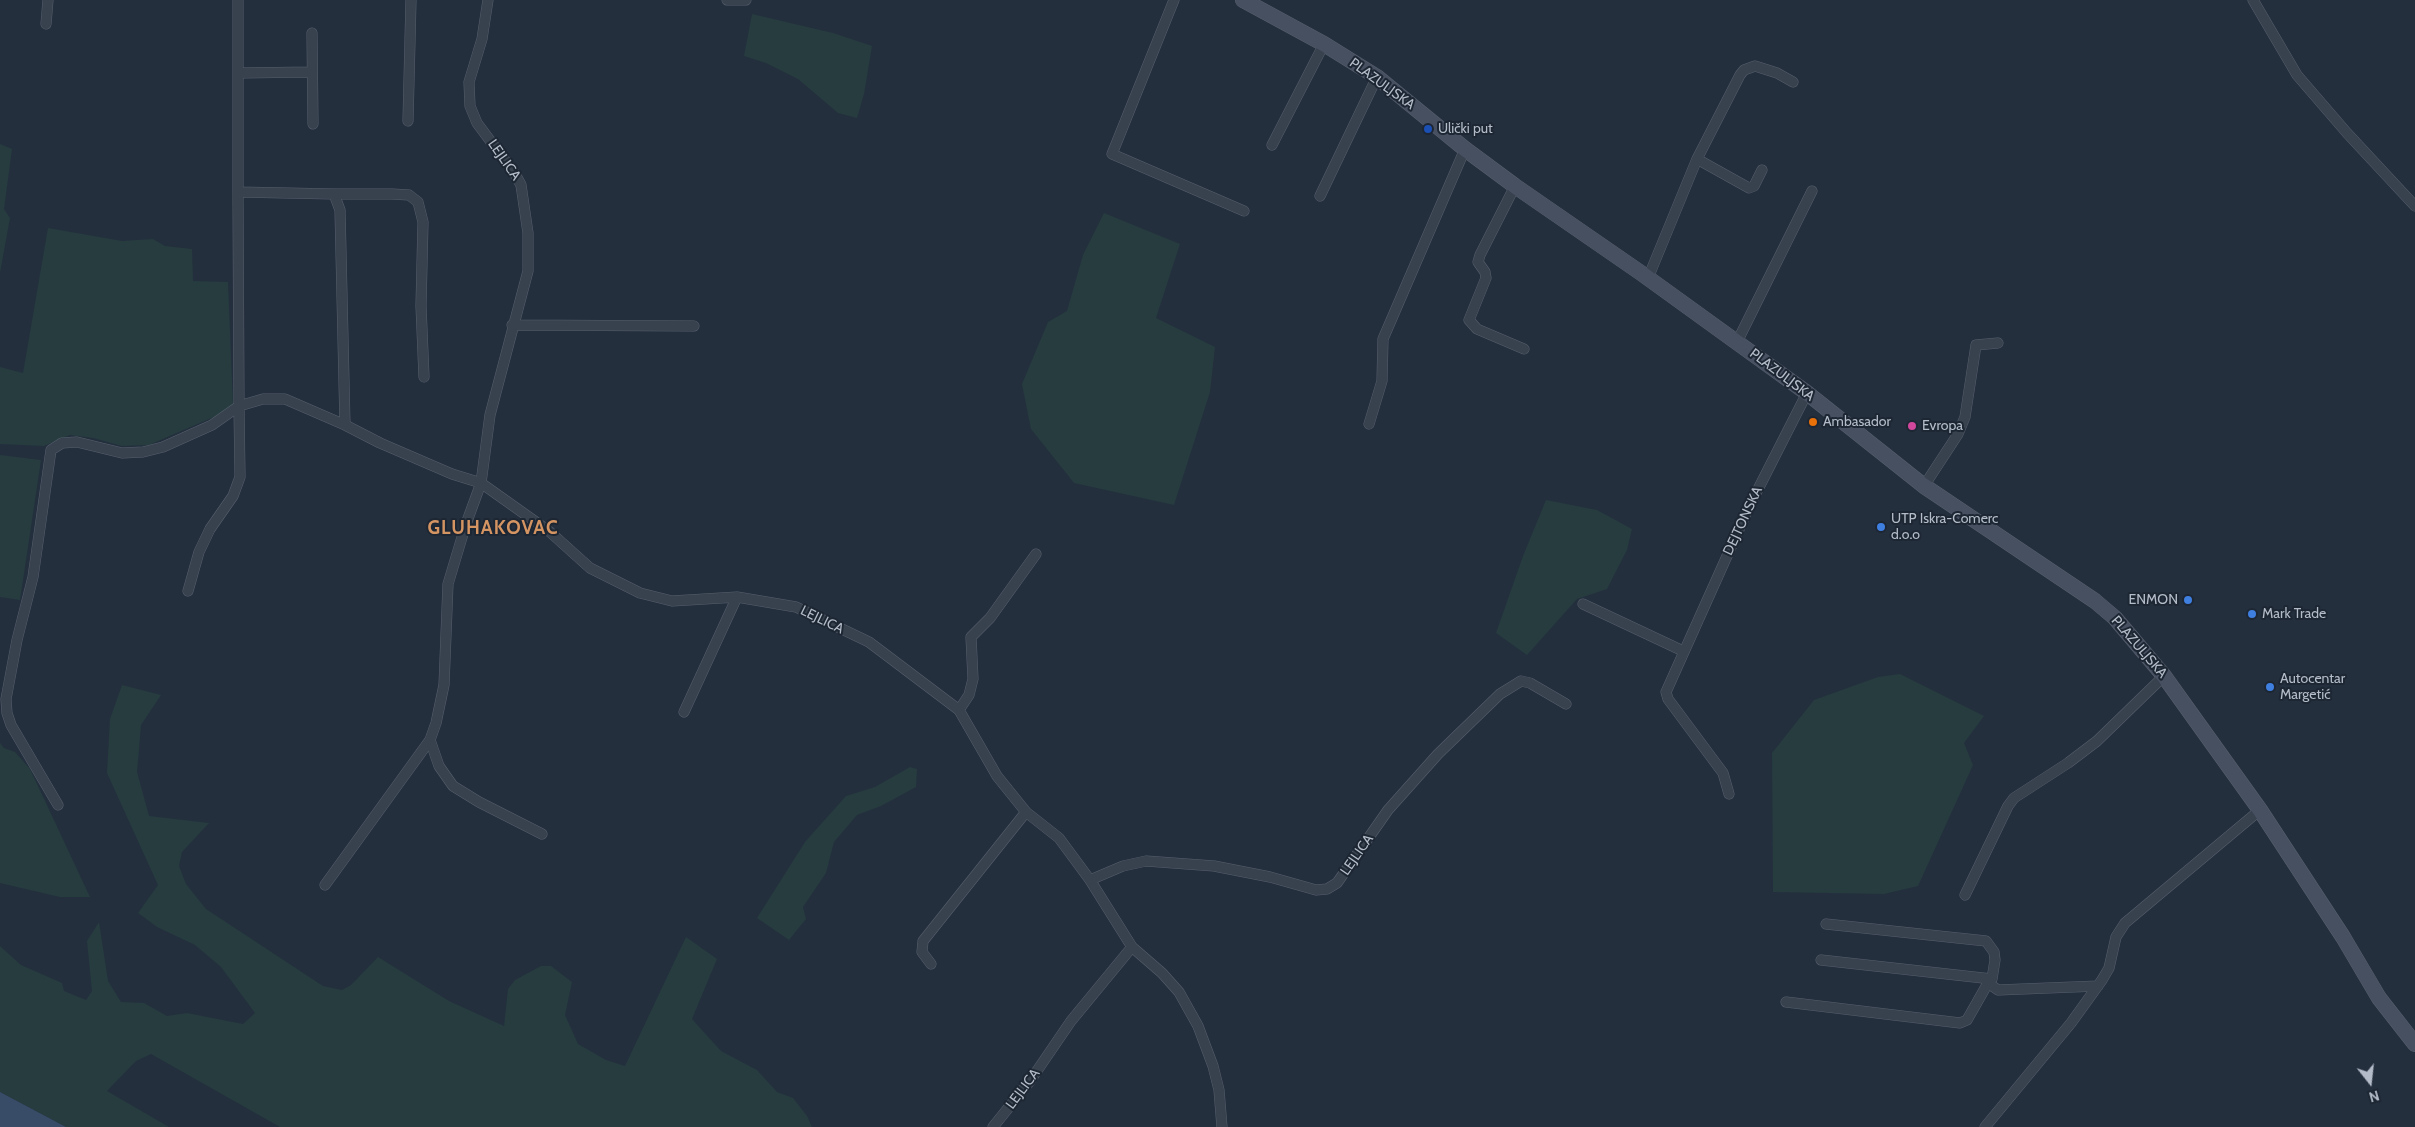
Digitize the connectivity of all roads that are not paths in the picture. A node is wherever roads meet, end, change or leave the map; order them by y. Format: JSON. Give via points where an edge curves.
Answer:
{"nodes":[{"id":1,"x":48,"y":0,"type":"edge"},
{"id":2,"x":238,"y":0,"type":"edge"},
{"id":3,"x":411,"y":0,"type":"edge"},
{"id":4,"x":488,"y":0,"type":"edge"},
{"id":5,"x":727,"y":0,"type":"edge"},
{"id":6,"x":746,"y":0,"type":"edge"},
{"id":7,"x":1174,"y":0,"type":"edge"},
{"id":8,"x":1245,"y":0,"type":"edge"},
{"id":9,"x":2252,"y":0,"type":"edge"},
{"id":10,"x":46,"y":24,"type":"dead end"},
{"id":11,"x":312,"y":33,"type":"dead end"},
{"id":12,"x":1324,"y":44,"type":"junction"},
{"id":13,"x":312,"y":72,"type":"junction"},
{"id":14,"x":238,"y":73,"type":"junction"},
{"id":15,"x":1377,"y":77,"type":"junction"},
{"id":16,"x":1794,"y":82,"type":"dead end"},
{"id":17,"x":408,"y":121,"type":"dead end"},
{"id":18,"x":313,"y":124,"type":"dead end"},
{"id":19,"x":1272,"y":145,"type":"dead end"},
{"id":20,"x":1465,"y":149,"type":"junction"},
{"id":21,"x":1697,"y":159,"type":"junction"},
{"id":22,"x":1762,"y":170,"type":"dead end"},
{"id":23,"x":1515,"y":186,"type":"junction"},
{"id":24,"x":1812,"y":191,"type":"dead end"},
{"id":25,"x":238,"y":192,"type":"junction"},
{"id":26,"x":334,"y":194,"type":"junction"},
{"id":27,"x":1320,"y":196,"type":"dead end"},
{"id":28,"x":2415,"y":206,"type":"edge"},
{"id":29,"x":1244,"y":211,"type":"dead end"},
{"id":30,"x":1648,"y":278,"type":"junction"},
{"id":31,"x":512,"y":325,"type":"junction"},
{"id":32,"x":694,"y":326,"type":"dead end"},
{"id":33,"x":1737,"y":342,"type":"junction"},
{"id":34,"x":1998,"y":343,"type":"dead end"},
{"id":35,"x":1524,"y":349,"type":"dead end"},
{"id":36,"x":424,"y":377,"type":"dead end"},
{"id":37,"x":1807,"y":393,"type":"junction"},
{"id":38,"x":239,"y":406,"type":"junction"},
{"id":39,"x":1369,"y":424,"type":"dead end"},
{"id":40,"x":345,"y":425,"type":"junction"},
{"id":41,"x":481,"y":483,"type":"junction"},
{"id":42,"x":1924,"y":486,"type":"junction"},
{"id":43,"x":1036,"y":554,"type":"dead end"},
{"id":44,"x":188,"y":591,"type":"dead end"},
{"id":45,"x":737,"y":597,"type":"junction"},
{"id":46,"x":1583,"y":604,"type":"dead end"},
{"id":47,"x":1683,"y":651,"type":"junction"},
{"id":48,"x":2164,"y":676,"type":"junction"},
{"id":49,"x":1566,"y":704,"type":"dead end"},
{"id":50,"x":959,"y":710,"type":"junction"},
{"id":51,"x":684,"y":712,"type":"dead end"},
{"id":52,"x":430,"y":740,"type":"junction"},
{"id":53,"x":1729,"y":794,"type":"dead end"},
{"id":54,"x":58,"y":805,"type":"dead end"},
{"id":55,"x":2260,"y":810,"type":"junction"},
{"id":56,"x":1026,"y":812,"type":"junction"},
{"id":57,"x":542,"y":834,"type":"dead end"},
{"id":58,"x":1090,"y":880,"type":"junction"},
{"id":59,"x":325,"y":885,"type":"dead end"},
{"id":60,"x":1965,"y":895,"type":"dead end"},
{"id":61,"x":1826,"y":924,"type":"dead end"},
{"id":62,"x":1132,"y":947,"type":"junction"},
{"id":63,"x":1821,"y":960,"type":"dead end"},
{"id":64,"x":931,"y":964,"type":"dead end"},
{"id":65,"x":1990,"y":981,"type":"junction"},
{"id":66,"x":2098,"y":986,"type":"junction"},
{"id":67,"x":1786,"y":1002,"type":"dead end"},
{"id":68,"x":2415,"y":1044,"type":"edge"},
{"id":69,"x":993,"y":1127,"type":"edge"},
{"id":70,"x":1222,"y":1127,"type":"edge"},
{"id":71,"x":1984,"y":1127,"type":"edge"}],
"edges":[{"from":1,"to":10,"type":"street"},
{"from":2,"to":14,"type":"street"},
{"from":3,"to":17,"type":"street"},
{"from":4,"to":31,"type":"street","name":"LEJLICA","via":[[468,94],[472,115],[515,174],[523,192],[528,271]]},
{"from":5,"to":6,"type":"street"},
{"from":7,"to":29,"type":"street","via":[[1112,154]]},
{"from":8,"to":12,"type":"main road","name":"PLAZULJSKA"},
{"from":9,"to":28,"type":"street","via":[[2297,75]]},
{"from":11,"to":13,"type":"street"},
{"from":12,"to":15,"type":"main road","name":"PLAZULJSKA"},
{"from":12,"to":19,"type":"street"},
{"from":13,"to":14,"type":"street"},
{"from":13,"to":18,"type":"street"},
{"from":14,"to":25,"type":"street"},
{"from":15,"to":20,"type":"main road","name":"PLAZULJSKA"},
{"from":15,"to":27,"type":"street"},
{"from":16,"to":21,"type":"street","via":[[1755,66],[1744,70]]},
{"from":20,"to":23,"type":"main road","name":"PLAZULJSKA"},
{"from":20,"to":39,"type":"street","via":[[1383,339],[1382,381]]},
{"from":21,"to":22,"type":"street","via":[[1749,188],[1754,186]]},
{"from":21,"to":30,"type":"street"},
{"from":23,"to":30,"type":"main road","name":"PLAZULJSKA"},
{"from":23,"to":35,"type":"street","via":[[1480,255],[1478,262],[1486,278],[1469,320],[1477,329]]},
{"from":24,"to":33,"type":"street"},
{"from":25,"to":26,"type":"street"},
{"from":25,"to":38,"type":"street"},
{"from":26,"to":36,"type":"street","via":[[409,195],[418,202],[423,222],[421,306]]},
{"from":26,"to":40,"type":"street","via":[[340,210]]},
{"from":30,"to":33,"type":"main road","name":"PLAZULJSKA"},
{"from":31,"to":32,"type":"street"},
{"from":31,"to":41,"type":"street","name":"LEJLICA","via":[[490,415]]},
{"from":33,"to":37,"type":"main road","name":"PLAZULJSKA"},
{"from":34,"to":42,"type":"street","via":[[1976,345],[1965,416],[1958,434]]},
{"from":37,"to":42,"type":"main road","name":"PLAZULJSKA"},
{"from":37,"to":47,"type":"street","name":"DEJTONSKA","via":[[1749,507]]},
{"from":38,"to":40,"type":"street","name":"LEJLICA","via":[[263,399],[285,399]]},
{"from":38,"to":44,"type":"street","via":[[240,477],[198,552]]},
{"from":38,"to":54,"type":"street","name":"LEJLICA","via":[[212,425],[163,447],[143,452],[122,453],[77,442],[62,443],[51,450],[33,577],[16,640],[6,699],[11,725]]},
{"from":40,"to":41,"type":"street","name":"LEJLICA","via":[[452,474]]},
{"from":41,"to":45,"type":"street","name":"LEJLICA","via":[[550,532],[590,568],[640,593],[672,601]]},
{"from":41,"to":52,"type":"street","name":"LEJLICA","via":[[448,584],[444,685]]},
{"from":42,"to":48,"type":"main road","name":"PLAZULJSKA","via":[[2095,602],[2130,633]]},
{"from":43,"to":50,"type":"street","via":[[990,618],[971,638],[973,678],[969,695]]},
{"from":45,"to":50,"type":"street","name":"LEJLICA","via":[[796,607],[869,642]]},
{"from":45,"to":51,"type":"street"},
{"from":46,"to":47,"type":"street"},
{"from":47,"to":53,"type":"street","name":"DEJTONSKA","via":[[1667,696],[1723,773]]},
{"from":48,"to":55,"type":"main road","name":"PLAZULJSKA"},
{"from":48,"to":60,"type":"street","via":[[2097,741],[2014,798]]},
{"from":49,"to":58,"type":"street","name":"LEJLICA","via":[[1521,681],[1500,694],[1438,754],[1388,810],[1337,883],[1327,889],[1316,890],[1214,866],[1146,861],[1123,866]]},
{"from":50,"to":56,"type":"street","name":"LEJLICA","via":[[996,776]]},
{"from":52,"to":57,"type":"street","via":[[438,766],[453,786]]},
{"from":52,"to":59,"type":"street","name":"LEJLICA"},
{"from":55,"to":66,"type":"street","via":[[2126,923],[2116,937],[2109,968]]},
{"from":55,"to":68,"type":"main road","name":"PLAZULJSKA","via":[[2379,998]]},
{"from":56,"to":58,"type":"street","name":"LEJLICA","via":[[1059,838]]},
{"from":56,"to":64,"type":"street","via":[[923,940],[922,952]]},
{"from":58,"to":62,"type":"street","name":"LEJLICA"},
{"from":61,"to":65,"type":"street","via":[[1986,941],[1994,952]]},
{"from":62,"to":69,"type":"street","name":"LEJLICA","via":[[1071,1021],[1030,1081]]},
{"from":62,"to":70,"type":"street","via":[[1179,992],[1198,1026],[1219,1090]]},
{"from":63,"to":65,"type":"street"},
{"from":65,"to":66,"type":"street","via":[[1998,990]]},
{"from":65,"to":67,"type":"street","via":[[1967,1020],[1960,1023]]},
{"from":66,"to":71,"type":"street","via":[[2072,1023]]}]}
